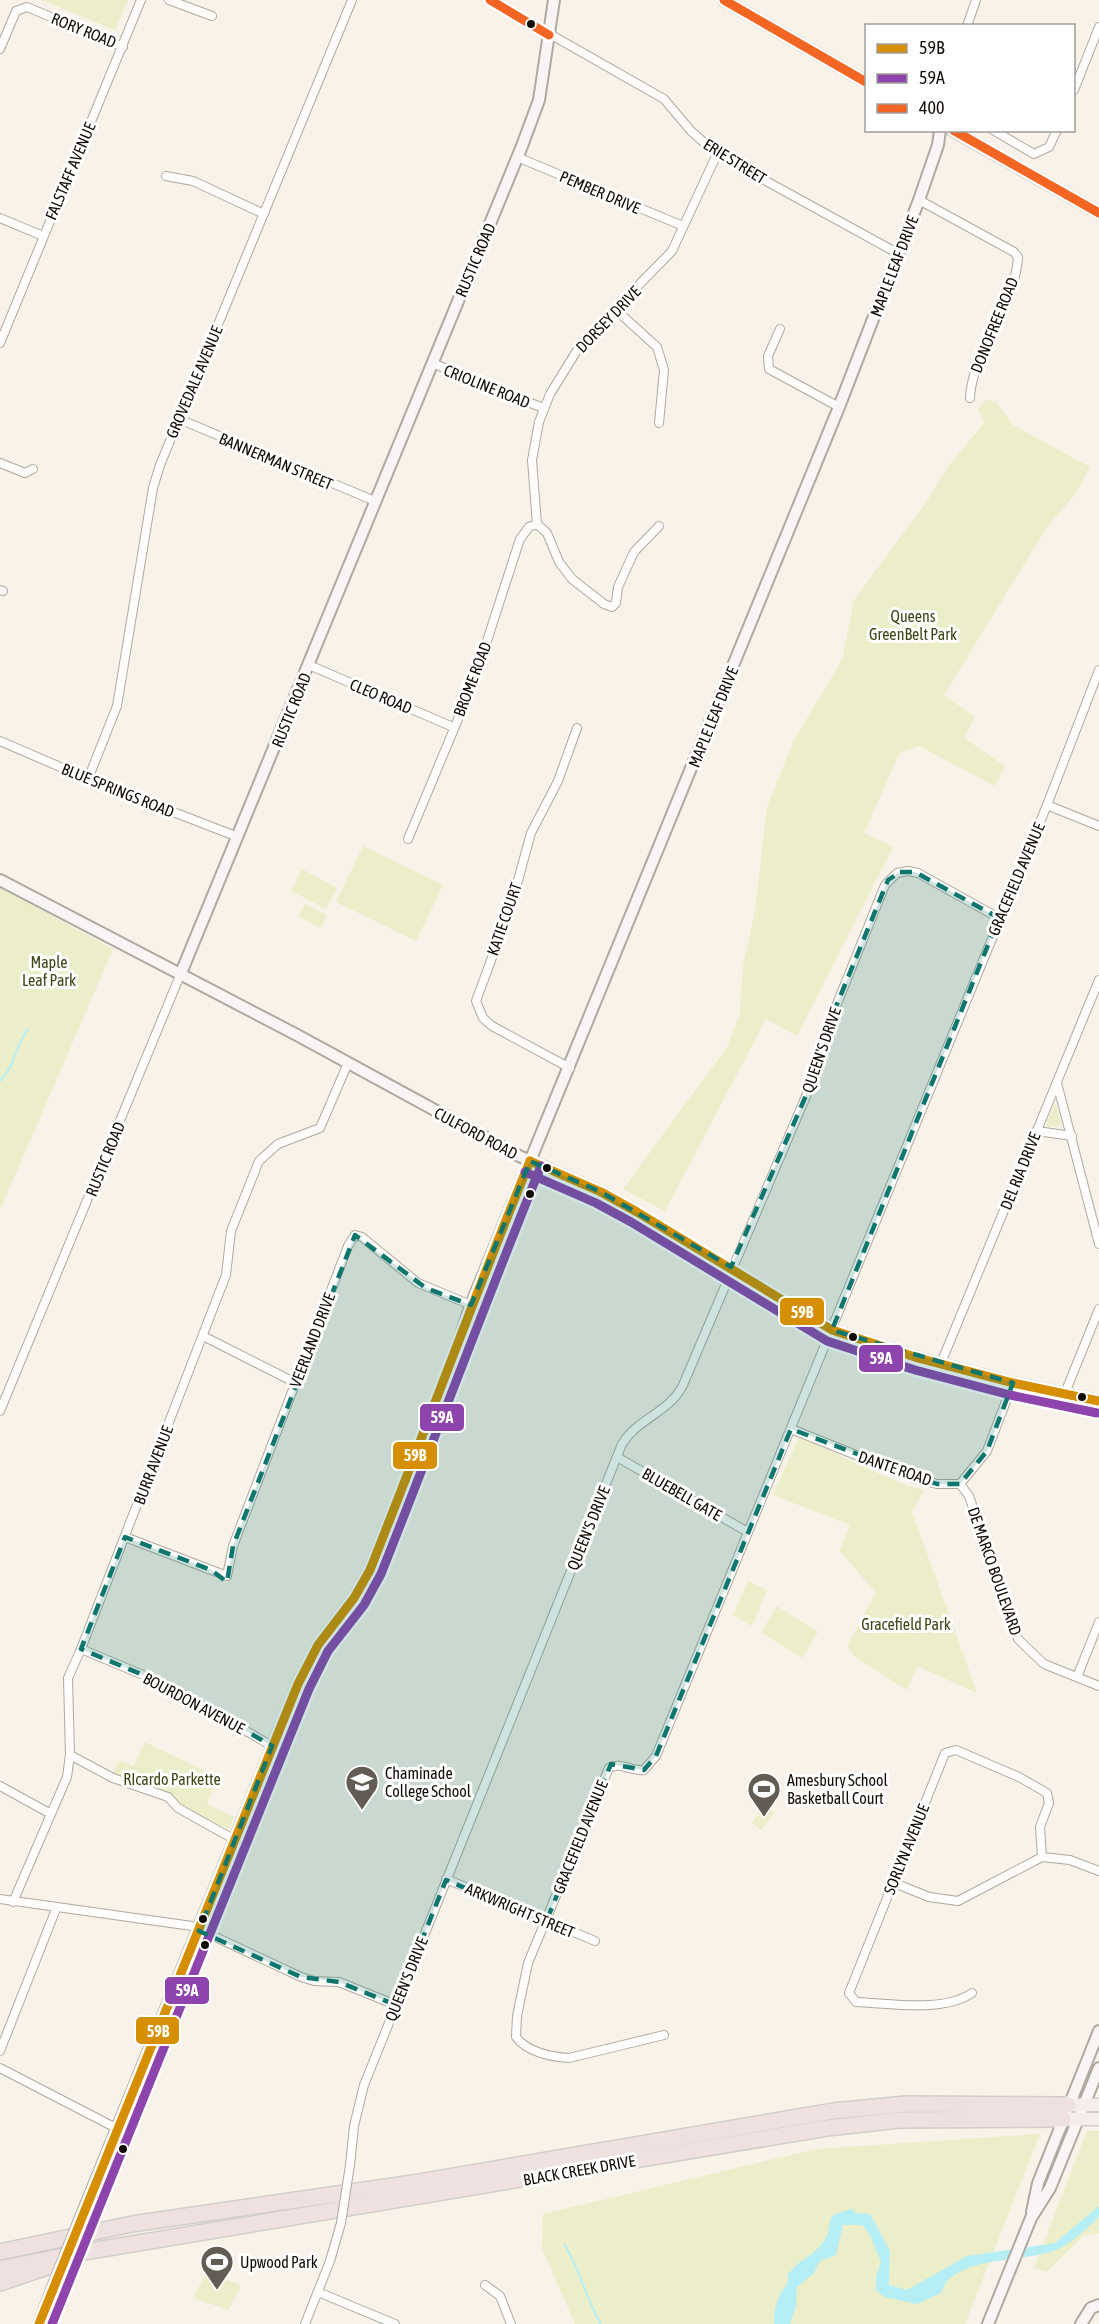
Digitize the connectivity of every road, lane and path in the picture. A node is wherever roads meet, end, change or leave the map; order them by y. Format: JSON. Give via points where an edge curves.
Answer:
{"nodes":[{"id":1,"x":141,"y":0,"type":"edge"},
{"id":2,"x":170,"y":0,"type":"edge"},
{"id":3,"x":352,"y":0,"type":"edge"},
{"id":4,"x":490,"y":0,"type":"edge"},
{"id":5,"x":554,"y":0,"type":"edge"},
{"id":6,"x":724,"y":0,"type":"edge"},
{"id":7,"x":976,"y":0,"type":"edge"},
{"id":8,"x":212,"y":16,"type":"dead end"},
{"id":9,"x":968,"y":24,"type":"edge"},
{"id":10,"x":1099,"y":27,"type":"edge"},
{"id":11,"x":549,"y":35,"type":"junction"},
{"id":12,"x":123,"y":47,"type":"junction"},
{"id":13,"x":0,"y":49,"type":"edge"},
{"id":14,"x":865,"y":81,"type":"edge"},
{"id":15,"x":1075,"y":87,"type":"edge"},
{"id":16,"x":940,"y":132,"type":"edge"},
{"id":17,"x":956,"y":132,"type":"edge"},
{"id":18,"x":996,"y":132,"type":"edge"},
{"id":19,"x":1056,"y":132,"type":"edge"},
{"id":20,"x":717,"y":154,"type":"junction"},
{"id":21,"x":518,"y":157,"type":"junction"},
{"id":22,"x":166,"y":176,"type":"dead end"},
{"id":23,"x":920,"y":201,"type":"junction"},
{"id":24,"x":1099,"y":213,"type":"edge"},
{"id":25,"x":264,"y":214,"type":"junction"},
{"id":26,"x":0,"y":218,"type":"edge"},
{"id":27,"x":683,"y":226,"type":"junction"},
{"id":28,"x":43,"y":236,"type":"junction"},
{"id":29,"x":899,"y":254,"type":"junction"},
{"id":30,"x":615,"y":309,"type":"junction"},
{"id":31,"x":780,"y":329,"type":"dead end"},
{"id":32,"x":0,"y":343,"type":"edge"},
{"id":33,"x":432,"y":363,"type":"junction"},
{"id":34,"x":970,"y":398,"type":"dead end"},
{"id":35,"x":839,"y":407,"type":"junction"},
{"id":36,"x":543,"y":408,"type":"junction"},
{"id":37,"x":179,"y":419,"type":"junction"},
{"id":38,"x":659,"y":423,"type":"dead end"},
{"id":39,"x":0,"y":463,"type":"edge"},
{"id":40,"x":33,"y":469,"type":"dead end"},
{"id":41,"x":375,"y":501,"type":"junction"},
{"id":42,"x":537,"y":524,"type":"junction"},
{"id":43,"x":659,"y":526,"type":"dead end"},
{"id":44,"x":309,"y":664,"type":"junction"},
{"id":45,"x":1099,"y":670,"type":"edge"},
{"id":46,"x":453,"y":727,"type":"junction"},
{"id":47,"x":578,"y":728,"type":"dead end"},
{"id":48,"x":0,"y":741,"type":"edge"},
{"id":49,"x":88,"y":779,"type":"junction"},
{"id":50,"x":1047,"y":805,"type":"junction"},
{"id":51,"x":1099,"y":826,"type":"edge"},
{"id":52,"x":238,"y":837,"type":"junction"},
{"id":53,"x":408,"y":839,"type":"dead end"},
{"id":54,"x":0,"y":880,"type":"edge"},
{"id":55,"x":999,"y":918,"type":"junction"},
{"id":56,"x":181,"y":973,"type":"junction"},
{"id":57,"x":1099,"y":980,"type":"edge"},
{"id":58,"x":348,"y":1063,"type":"junction"},
{"id":59,"x":570,"y":1068,"type":"junction"},
{"id":60,"x":1057,"y":1083,"type":"junction"},
{"id":61,"x":1037,"y":1131,"type":"junction"},
{"id":62,"x":1072,"y":1136,"type":"junction"},
{"id":63,"x":530,"y":1161,"type":"junction"},
{"id":64,"x":1099,"y":1244,"type":"edge"},
{"id":65,"x":731,"y":1267,"type":"junction"},
{"id":66,"x":471,"y":1305,"type":"junction"},
{"id":67,"x":1099,"y":1309,"type":"edge"},
{"id":68,"x":832,"y":1330,"type":"junction"},
{"id":69,"x":203,"y":1336,"type":"junction"},
{"id":70,"x":941,"y":1363,"type":"junction"},
{"id":71,"x":296,"y":1383,"type":"junction"},
{"id":72,"x":1013,"y":1383,"type":"junction"},
{"id":73,"x":1065,"y":1393,"type":"junction"},
{"id":74,"x":1099,"y":1401,"type":"edge"},
{"id":75,"x":0,"y":1411,"type":"edge"},
{"id":76,"x":791,"y":1429,"type":"junction"},
{"id":77,"x":617,"y":1457,"type":"junction"},
{"id":78,"x":960,"y":1484,"type":"junction"},
{"id":79,"x":746,"y":1531,"type":"junction"},
{"id":80,"x":125,"y":1537,"type":"junction"},
{"id":81,"x":1099,"y":1622,"type":"edge"},
{"id":82,"x":81,"y":1649,"type":"junction"},
{"id":83,"x":1077,"y":1677,"type":"junction"},
{"id":84,"x":1099,"y":1686,"type":"edge"},
{"id":85,"x":272,"y":1746,"type":"junction"},
{"id":86,"x":70,"y":1755,"type":"junction"},
{"id":87,"x":0,"y":1786,"type":"edge"},
{"id":88,"x":51,"y":1814,"type":"junction"},
{"id":89,"x":228,"y":1836,"type":"dead end"},
{"id":90,"x":1042,"y":1857,"type":"junction"},
{"id":91,"x":1099,"y":1871,"type":"edge"},
{"id":92,"x":446,"y":1879,"type":"junction"},
{"id":93,"x":892,"y":1882,"type":"junction"},
{"id":94,"x":0,"y":1899,"type":"edge"},
{"id":95,"x":14,"y":1902,"type":"junction"},
{"id":96,"x":56,"y":1909,"type":"junction"},
{"id":97,"x":546,"y":1922,"type":"junction"},
{"id":98,"x":200,"y":1931,"type":"junction"},
{"id":99,"x":595,"y":1941,"type":"dead end"},
{"id":100,"x":972,"y":1993,"type":"dead end"},
{"id":101,"x":396,"y":2005,"type":"junction"},
{"id":102,"x":1099,"y":2031,"type":"edge"},
{"id":103,"x":664,"y":2035,"type":"dead end"},
{"id":104,"x":0,"y":2051,"type":"edge"},
{"id":105,"x":0,"y":2068,"type":"edge"},
{"id":106,"x":1099,"y":2068,"type":"edge"},
{"id":107,"x":1084,"y":2105,"type":"junction"},
{"id":108,"x":1099,"y":2105,"type":"edge"},
{"id":109,"x":1070,"y":2114,"type":"junction"},
{"id":110,"x":1099,"y":2119,"type":"edge"},
{"id":111,"x":118,"y":2129,"type":"junction"},
{"id":112,"x":56,"y":2238,"type":"junction"},
{"id":113,"x":0,"y":2244,"type":"edge"},
{"id":114,"x":0,"y":2252,"type":"edge"},
{"id":115,"x":84,"y":2252,"type":"junction"},
{"id":116,"x":0,"y":2269,"type":"edge"},
{"id":117,"x":0,"y":2283,"type":"edge"},
{"id":118,"x":485,"y":2285,"type":"dead end"},
{"id":119,"x":318,"y":2292,"type":"junction"},
{"id":120,"x":1099,"y":2305,"type":"edge"},
{"id":121,"x":39,"y":2324,"type":"edge"},
{"id":122,"x":305,"y":2324,"type":"edge"},
{"id":123,"x":394,"y":2324,"type":"edge"},
{"id":124,"x":511,"y":2324,"type":"edge"},
{"id":125,"x":988,"y":2324,"type":"edge"},
{"id":126,"x":1081,"y":2324,"type":"edge"}],
"edges":[{"from":1,"to":12,"type":"street","name":"FALSTAFF AVENUE"},
{"from":2,"to":8,"type":"street"},
{"from":3,"to":25,"type":"street","name":"GROVEDALE AVENUE"},
{"from":4,"to":11,"type":"street","name":"ERIE STREET"},
{"from":5,"to":11,"type":"street","name":"RUSTIC ROAD"},
{"from":6,"to":14,"type":"street"},
{"from":7,"to":9,"type":"street"},
{"from":10,"to":15,"type":"street"},
{"from":11,"to":20,"type":"street","name":"ERIE STREET","via":[[664,99]]},
{"from":11,"to":21,"type":"street","name":"RUSTIC ROAD","via":[[539,100]]},
{"from":12,"to":13,"type":"street","name":"RORY ROAD","via":[[27,7],[16,11]]},
{"from":12,"to":28,"type":"street","name":"FALSTAFF AVENUE"},
{"from":16,"to":23,"type":"street","name":"MAPLE LEAF DRIVE"},
{"from":17,"to":24,"type":"street"},
{"from":18,"to":19,"type":"street","via":[[1027,151],[1041,153],[1049,147]]},
{"from":20,"to":27,"type":"street","name":"DORSEY DRIVE"},
{"from":20,"to":29,"type":"street","name":"ERIE STREET"},
{"from":21,"to":27,"type":"street","name":"PEMBER DRIVE"},
{"from":21,"to":33,"type":"street","name":"RUSTIC ROAD"},
{"from":22,"to":25,"type":"street","via":[[193,181]]},
{"from":23,"to":29,"type":"street","name":"MAPLE LEAF DRIVE"},
{"from":23,"to":34,"type":"street","name":"DONOFREE ROAD","via":[[1018,257],[1014,277],[973,378]]},
{"from":25,"to":37,"type":"street","name":"GROVEDALE AVENUE"},
{"from":26,"to":28,"type":"street"},
{"from":27,"to":30,"type":"street","name":"DORSEY DRIVE","via":[[672,251]]},
{"from":28,"to":32,"type":"street","name":"FALSTAFF AVENUE"},
{"from":29,"to":35,"type":"street","name":"MAPLE LEAF DRIVE"},
{"from":30,"to":36,"type":"street","name":"DORSEY DRIVE","via":[[570,359]]},
{"from":30,"to":38,"type":"street","via":[[657,347],[664,370]]},
{"from":31,"to":35,"type":"street","via":[[768,356],[769,369]]},
{"from":33,"to":36,"type":"street","name":"CRIOLINE ROAD"},
{"from":33,"to":41,"type":"street","name":"RUSTIC ROAD"},
{"from":35,"to":59,"type":"street","name":"MAPLE LEAF DRIVE"},
{"from":36,"to":42,"type":"street","name":"DORSEY DRIVE","via":[[532,460]]},
{"from":37,"to":41,"type":"street","name":"BANNERMAN STREET"},
{"from":37,"to":49,"type":"street","name":"GROVEDALE AVENUE","via":[[153,488],[117,706]]},
{"from":39,"to":40,"type":"street","via":[[25,473]]},
{"from":41,"to":44,"type":"street","name":"RUSTIC ROAD"},
{"from":42,"to":43,"type":"street","via":[[547,533],[572,579],[612,607],[634,552]]},
{"from":42,"to":46,"type":"street","name":"BROME ROAD","via":[[529,527],[520,539],[474,681]]},
{"from":44,"to":46,"type":"street","name":"CLEO ROAD"},
{"from":44,"to":52,"type":"street","name":"RUSTIC ROAD"},
{"from":45,"to":50,"type":"street","name":"GRACEFIELD AVENUE"},
{"from":46,"to":53,"type":"street","name":"BROME ROAD"},
{"from":47,"to":59,"type":"street","name":"KATIE COURT","via":[[558,781],[531,833],[511,906],[476,1001],[483,1018],[492,1026]]},
{"from":48,"to":49,"type":"street","name":"BLUE SPRINGS ROAD"},
{"from":49,"to":52,"type":"street","name":"BLUE SPRINGS ROAD"},
{"from":50,"to":51,"type":"street"},
{"from":50,"to":55,"type":"street","name":"GRACEFIELD AVENUE"},
{"from":52,"to":56,"type":"street","name":"RUSTIC ROAD"},
{"from":54,"to":56,"type":"street","name":"CULFORD ROAD"},
{"from":55,"to":65,"type":"street","name":"QUEEN'S DRIVE","via":[[915,872],[900,872],[888,880],[828,1026],[818,1068]]},
{"from":55,"to":68,"type":"street","name":"GRACEFIELD AVENUE"},
{"from":56,"to":58,"type":"street","name":"CULFORD ROAD"},
{"from":56,"to":75,"type":"street","name":"RUSTIC ROAD"},
{"from":57,"to":60,"type":"street","name":"DEL RIA DRIVE"},
{"from":58,"to":63,"type":"street","name":"CULFORD ROAD"},
{"from":58,"to":69,"type":"street","name":"BURR AVENUE","via":[[320,1128],[278,1144],[255,1168],[231,1231],[226,1275]]},
{"from":59,"to":63,"type":"street","name":"MAPLE LEAF DRIVE"},
{"from":60,"to":61,"type":"street","name":"DEL RIA DRIVE"},
{"from":60,"to":62,"type":"street"},
{"from":61,"to":62,"type":"street"},
{"from":61,"to":70,"type":"street","name":"DEL RIA DRIVE"},
{"from":62,"to":64,"type":"street"},
{"from":63,"to":65,"type":"street","name":"CULFORD ROAD","via":[[601,1192]]},
{"from":63,"to":66,"type":"street","name":"MAPLE LEAF DRIVE"},
{"from":65,"to":68,"type":"street","name":"CULFORD ROAD"},
{"from":65,"to":77,"type":"street","name":"QUEEN'S DRIVE","via":[[677,1398],[628,1434]]},
{"from":66,"to":71,"type":"street","name":"VEERLAND DRIVE","via":[[426,1288],[362,1236],[355,1235]]},
{"from":66,"to":85,"type":"street","name":"MAPLE LEAF DRIVE","via":[[370,1570],[313,1653]]},
{"from":67,"to":73,"type":"street"},
{"from":68,"to":70,"type":"street","name":"CULFORD ROAD"},
{"from":68,"to":76,"type":"street","name":"GRACEFIELD AVENUE"},
{"from":69,"to":71,"type":"street"},
{"from":69,"to":80,"type":"street","name":"BURR AVENUE"},
{"from":70,"to":72,"type":"street","name":"CULFORD ROAD"},
{"from":71,"to":80,"type":"street","name":"VEERLAND DRIVE","via":[[233,1546],[227,1576]]},
{"from":72,"to":73,"type":"street","name":"CULFORD ROAD"},
{"from":72,"to":78,"type":"street","via":[[987,1451]]},
{"from":73,"to":74,"type":"street","name":"CULFORD ROAD"},
{"from":76,"to":78,"type":"street","name":"DANTE ROAD","via":[[916,1479]]},
{"from":76,"to":79,"type":"street","name":"GRACEFIELD AVENUE"},
{"from":77,"to":79,"type":"street","name":"BLUEBELL GATE"},
{"from":77,"to":92,"type":"street","name":"QUEEN'S DRIVE"},
{"from":78,"to":83,"type":"street","name":"DE MARCO BOULEVARD","via":[[969,1496],[1018,1639],[1044,1664]]},
{"from":79,"to":97,"type":"street","name":"GRACEFIELD AVENUE","via":[[656,1756],[644,1770],[634,1772],[617,1765],[609,1768]]},
{"from":80,"to":82,"type":"street","name":"BURR AVENUE"},
{"from":81,"to":83,"type":"street"},
{"from":82,"to":85,"type":"street","name":"BOURDON AVENUE","via":[[167,1685]]},
{"from":82,"to":86,"type":"street","name":"BURR AVENUE","via":[[68,1678]]},
{"from":83,"to":84,"type":"street","name":"DE MARCO BOULEVARD"},
{"from":85,"to":98,"type":"street","name":"MAPLE LEAF DRIVE"},
{"from":86,"to":88,"type":"street","name":"BURR AVENUE","via":[[67,1777]]},
{"from":86,"to":89,"type":"street","via":[[113,1778],[168,1797],[178,1808]]},
{"from":87,"to":88,"type":"street"},
{"from":88,"to":95,"type":"street","name":"BURR AVENUE"},
{"from":90,"to":91,"type":"street","via":[[1070,1860]]},
{"from":90,"to":93,"type":"street","via":[[958,1901],[929,1897]]},
{"from":90,"to":93,"type":"street","name":"SORLYN AVENUE","via":[[1040,1827],[1049,1803],[1047,1793],[1019,1777],[956,1750],[949,1751],[942,1756]]},
{"from":92,"to":97,"type":"street","name":"ARKWRIGHT STREET"},
{"from":92,"to":101,"type":"street","name":"QUEEN'S DRIVE"},
{"from":93,"to":100,"type":"street","name":"SORLYN AVENUE","via":[[849,1993],[856,2002],[944,2004]]},
{"from":94,"to":95,"type":"street"},
{"from":95,"to":96,"type":"street"},
{"from":96,"to":98,"type":"street","via":[[192,1926]]},
{"from":96,"to":104,"type":"street"},
{"from":97,"to":99,"type":"street","name":"ARKWRIGHT STREET"},
{"from":97,"to":103,"type":"street","name":"GRACEFIELD AVENUE","via":[[524,1977],[517,2016],[519,2041],[556,2058],[569,2058]]},
{"from":98,"to":101,"type":"street","via":[[301,1977],[339,1982]]},
{"from":98,"to":111,"type":"street","name":"MAPLE LEAF DRIVE"},
{"from":101,"to":119,"type":"street","name":"QUEEN'S DRIVE","bridge":true,"via":[[358,2104],[341,2223]]},
{"from":102,"to":109,"type":"street"},
{"from":105,"to":111,"type":"street"},
{"from":106,"to":107,"type":"street"},
{"from":107,"to":108,"type":"main road","name":"BLACK CREEK DRIVE"},
{"from":107,"to":109,"type":"main road","name":"BLACK CREEK DRIVE"},
{"from":109,"to":110,"type":"main road","name":"BLACK CREEK DRIVE"},
{"from":109,"to":112,"type":"highway","name":"BLACK CREEK DRIVE","via":[[906,2104],[833,2111],[413,2183]]},
{"from":109,"to":115,"type":"highway","name":"BLACK CREEK DRIVE","via":[[899,2120],[826,2128]]},
{"from":109,"to":125,"type":"street","via":[[1038,2183],[1031,2218]]},
{"from":111,"to":121,"type":"street","name":"MAPLE LEAF DRIVE","bridge":true},
{"from":112,"to":113,"type":"highway"},
{"from":112,"to":114,"type":"highway"},
{"from":115,"to":116,"type":"highway","name":"BLACK CREEK DRIVE"},
{"from":115,"to":117,"type":"highway","via":[[44,2270]]},
{"from":118,"to":124,"type":"street","via":[[500,2296]]},
{"from":119,"to":122,"type":"street","name":"QUEEN'S DRIVE"},
{"from":119,"to":123,"type":"street"},
{"from":120,"to":126,"type":"street","via":[[1091,2308]]}]}
